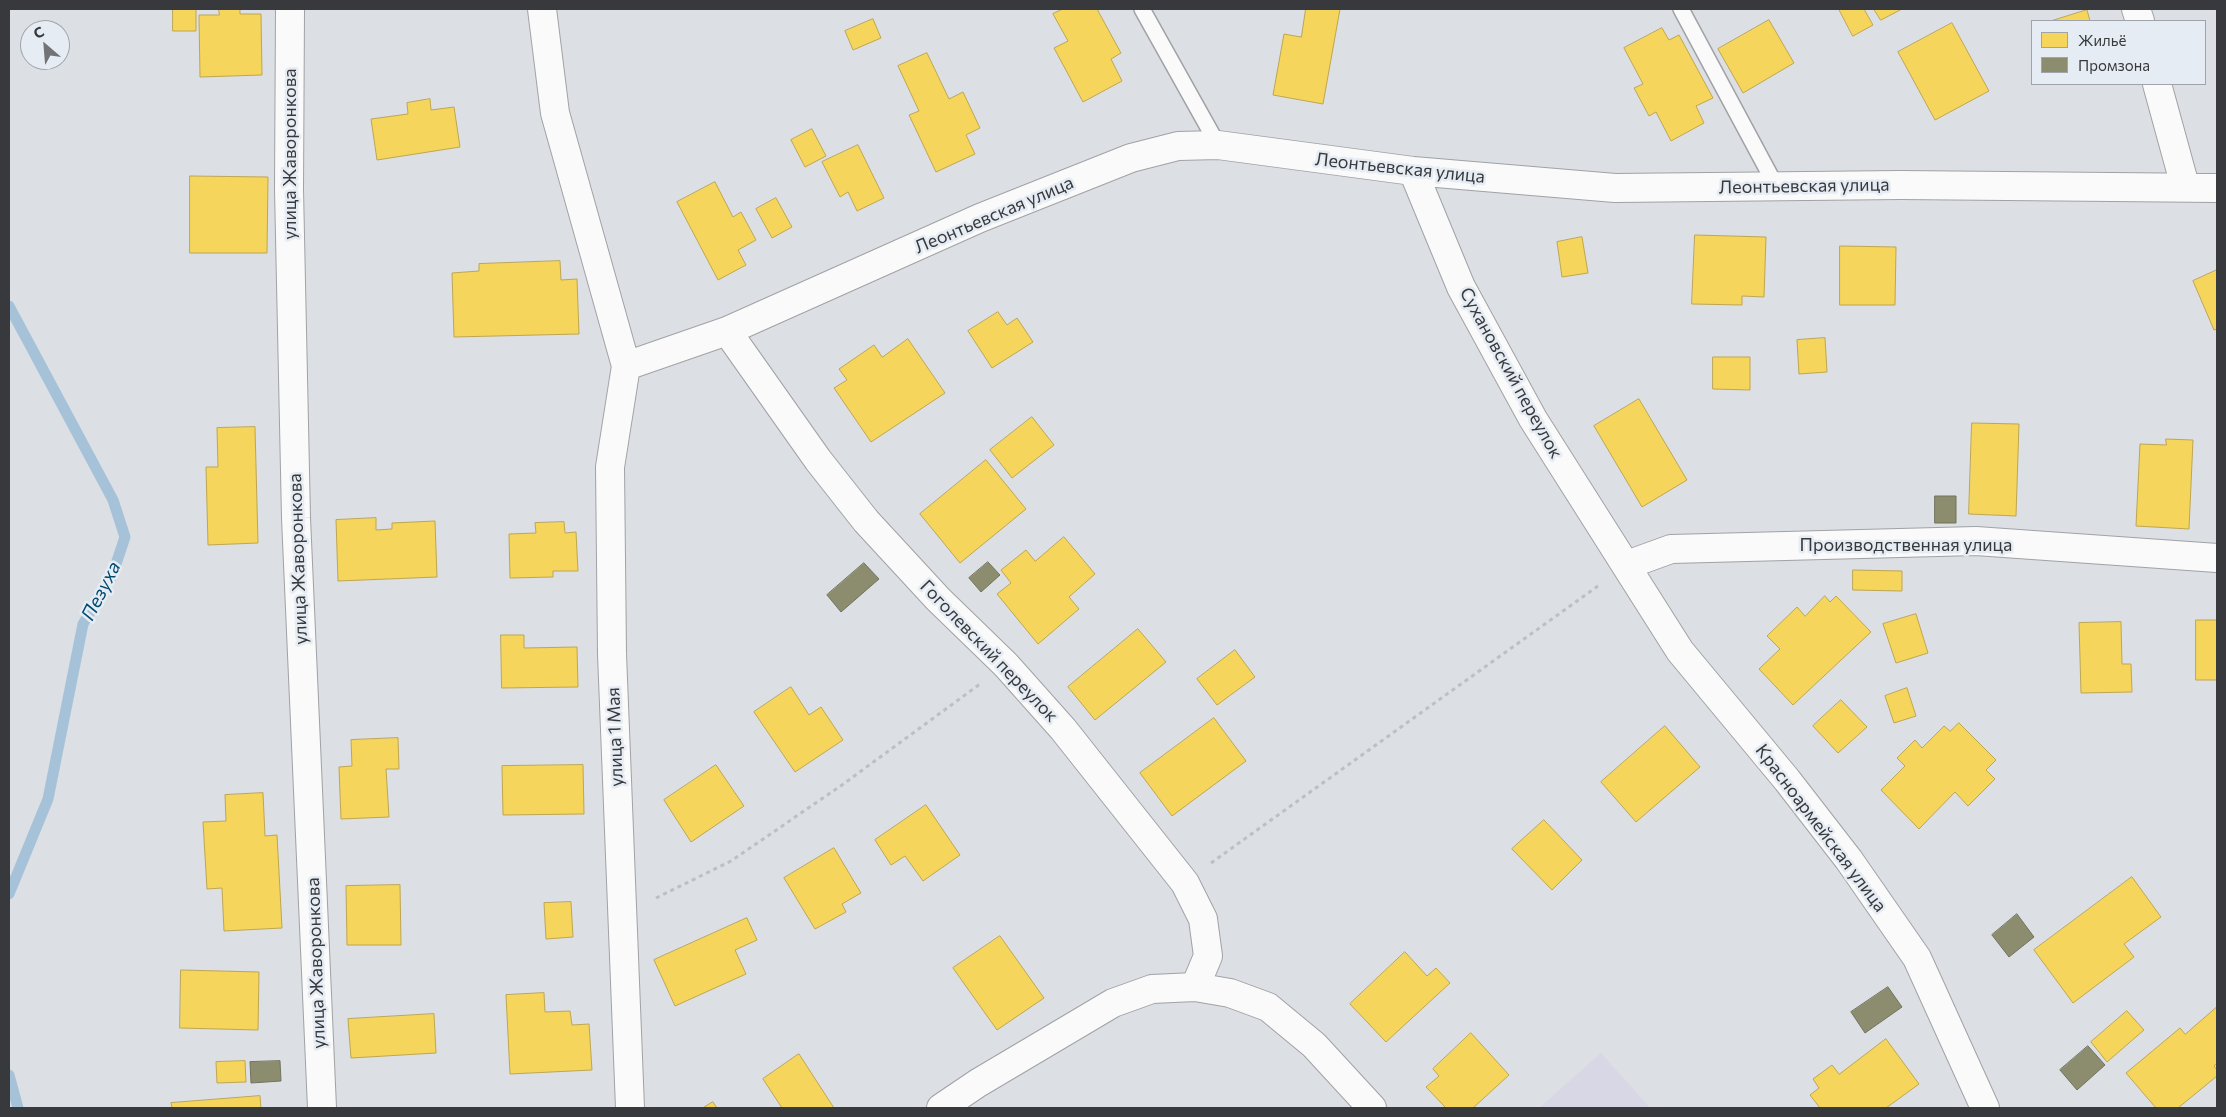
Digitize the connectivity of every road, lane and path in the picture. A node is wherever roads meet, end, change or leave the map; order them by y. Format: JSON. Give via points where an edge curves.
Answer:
{"nodes":[{"id":1,"x":290,"y":9,"type":"edge"},
{"id":2,"x":542,"y":9,"type":"edge"},
{"id":3,"x":1142,"y":9,"type":"edge"},
{"id":4,"x":1680,"y":9,"type":"edge"},
{"id":5,"x":2157,"y":85,"type":"edge"},
{"id":6,"x":1218,"y":145,"type":"junction"},
{"id":7,"x":1413,"y":172,"type":"junction"},
{"id":8,"x":1776,"y":186,"type":"junction"},
{"id":9,"x":2185,"y":186,"type":"junction"},
{"id":10,"x":2217,"y":188,"type":"edge"},
{"id":11,"x":727,"y":331,"type":"junction"},
{"id":12,"x":626,"y":366,"type":"junction"},
{"id":13,"x":2217,"y":558,"type":"edge"},
{"id":14,"x":1627,"y":565,"type":"junction"},
{"id":15,"x":1006,"y":665,"type":"junction"},
{"id":16,"x":1185,"y":883,"type":"junction"},
{"id":17,"x":621,"y":914,"type":"junction"},
{"id":18,"x":1195,"y":987,"type":"junction"},
{"id":19,"x":322,"y":1108,"type":"edge"},
{"id":20,"x":630,"y":1108,"type":"edge"},
{"id":21,"x":941,"y":1108,"type":"edge"},
{"id":22,"x":1372,"y":1108,"type":"edge"},
{"id":23,"x":1985,"y":1108,"type":"edge"}],
"edges":[{"from":1,"to":19,"type":"street","name":"улица Жаворонкова","via":[[289,189],[296,518]]},
{"from":2,"to":12,"type":"street","via":[[554,113]]},
{"from":3,"to":6,"type":"lane"},
{"from":4,"to":8,"type":"lane"},
{"from":5,"to":9,"type":"street"},
{"from":6,"to":7,"type":"street","name":"Леонтьевская улица"},
{"from":6,"to":11,"type":"street","name":"Леонтьевская улица","via":[[1178,146],[1132,158],[980,218]]},
{"from":7,"to":8,"type":"street","name":"Леонтьевская улица","via":[[1615,188]]},
{"from":7,"to":14,"type":"street","name":"Сухановский переулок","via":[[1461,287],[1533,419]]},
{"from":8,"to":9,"type":"street","name":"Леонтьевская улица"},
{"from":9,"to":10,"type":"street","name":"Леонтьевская улица"},
{"from":11,"to":12,"type":"street","name":"Леонтьевская улица"},
{"from":11,"to":15,"type":"street","name":"Гоголевский переулок","via":[[818,460],[866,520],[938,599]]},
{"from":12,"to":17,"type":"street","name":"улица 1 Мая","via":[[610,467],[612,654]]},
{"from":13,"to":14,"type":"street","name":"Производственная улица","via":[[1976,541],[1670,549]]},
{"from":14,"to":16,"type":"path"},
{"from":14,"to":23,"type":"street","name":"Красноармейская улица","via":[[1680,652],[1787,780],[1917,958]]},
{"from":15,"to":16,"type":"street","name":"Гоголевский переулок","via":[[1063,729]]},
{"from":15,"to":17,"type":"path","via":[[842,785],[731,861]]},
{"from":16,"to":18,"type":"street","name":"Гоголевский переулок","via":[[1204,919],[1208,956]]},
{"from":17,"to":20,"type":"street","name":"улица 1 Мая"},
{"from":18,"to":21,"type":"street","via":[[1152,989],[1113,1003]]},
{"from":18,"to":22,"type":"street","via":[[1230,993],[1268,1007],[1314,1045]]}]}
